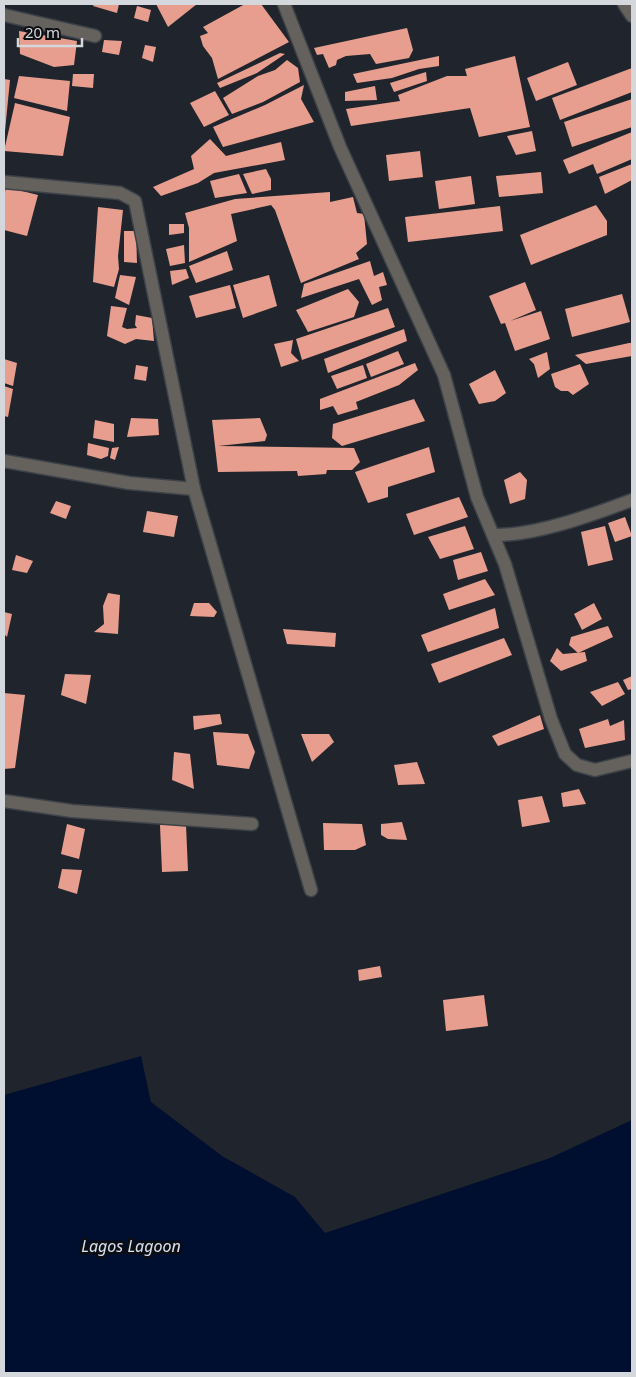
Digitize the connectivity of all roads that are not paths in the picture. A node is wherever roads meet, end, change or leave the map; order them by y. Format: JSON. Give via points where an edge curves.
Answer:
{"nodes":[{"id":1,"x":284,"y":4,"type":"edge"},
{"id":2,"x":624,"y":4,"type":"edge"},
{"id":3,"x":4,"y":16,"type":"edge"},
{"id":4,"x":632,"y":16,"type":"edge"},
{"id":5,"x":95,"y":36,"type":"dead end"},
{"id":6,"x":4,"y":182,"type":"edge"},
{"id":7,"x":4,"y":461,"type":"edge"},
{"id":8,"x":194,"y":489,"type":"junction"},
{"id":9,"x":632,"y":500,"type":"edge"},
{"id":10,"x":493,"y":535,"type":"junction"},
{"id":11,"x":632,"y":761,"type":"edge"},
{"id":12,"x":4,"y":801,"type":"edge"},
{"id":13,"x":252,"y":824,"type":"dead end"},
{"id":14,"x":311,"y":890,"type":"dead end"}],
"edges":[{"from":1,"to":10,"type":"street","via":[[340,147],[444,375],[477,497]]},
{"from":2,"to":4,"type":"street"},
{"from":3,"to":5,"type":"street"},
{"from":6,"to":8,"type":"street","via":[[120,193],[136,201]]},
{"from":7,"to":8,"type":"street","via":[[129,482]]},
{"from":8,"to":14,"type":"street"},
{"from":9,"to":10,"type":"street","via":[[594,514],[511,535]]},
{"from":10,"to":11,"type":"street","via":[[565,754],[577,765],[595,770]]},
{"from":12,"to":13,"type":"street","via":[[72,811]]}]}
